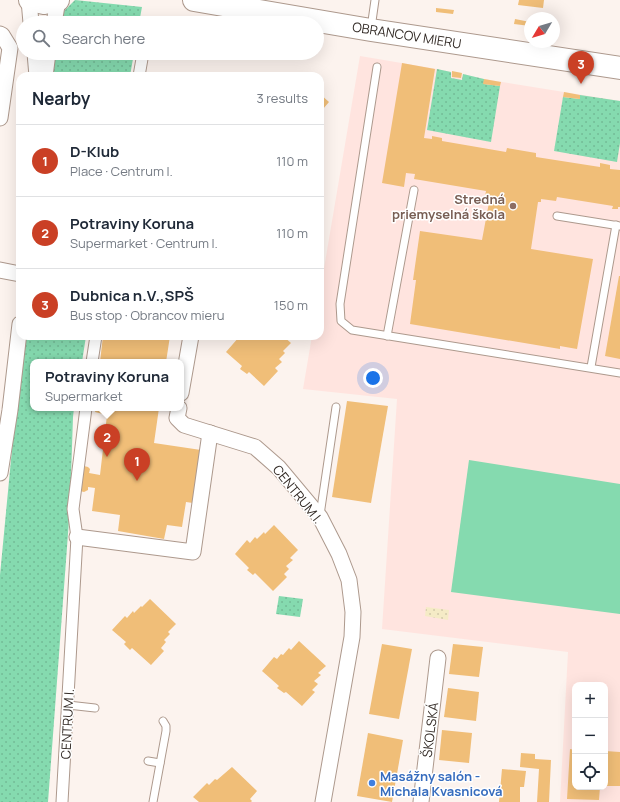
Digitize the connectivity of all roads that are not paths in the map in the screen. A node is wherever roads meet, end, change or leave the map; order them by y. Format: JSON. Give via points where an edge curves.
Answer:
{"nodes":[{"id":1,"x":29,"y":0,"type":"edge"},
{"id":2,"x":58,"y":0,"type":"edge"},
{"id":3,"x":194,"y":0,"type":"edge"},
{"id":4,"x":375,"y":0,"type":"edge"},
{"id":5,"x":30,"y":16,"type":"edge"},
{"id":6,"x":55,"y":16,"type":"edge"},
{"id":7,"x":288,"y":16,"type":"edge"},
{"id":8,"x":324,"y":22,"type":"edge"},
{"id":9,"x":371,"y":30,"type":"junction"},
{"id":10,"x":0,"y":34,"type":"edge"},
{"id":11,"x":35,"y":60,"type":"edge"},
{"id":12,"x":47,"y":60,"type":"edge"},
{"id":13,"x":142,"y":60,"type":"edge"},
{"id":14,"x":615,"y":66,"type":"edge"},
{"id":15,"x":377,"y":67,"type":"dead end"},
{"id":16,"x":36,"y":72,"type":"edge"},
{"id":17,"x":46,"y":72,"type":"edge"},
{"id":18,"x":140,"y":72,"type":"edge"},
{"id":19,"x":0,"y":118,"type":"edge"},
{"id":20,"x":414,"y":190,"type":"dead end"},
{"id":21,"x":557,"y":216,"type":"dead end"},
{"id":22,"x":618,"y":226,"type":"edge"},
{"id":23,"x":0,"y":270,"type":"edge"},
{"id":24,"x":16,"y":273,"type":"edge"},
{"id":25,"x":387,"y":336,"type":"junction"},
{"id":26,"x":18,"y":340,"type":"edge"},
{"id":27,"x":95,"y":340,"type":"edge"},
{"id":28,"x":190,"y":340,"type":"edge"},
{"id":29,"x":92,"y":359,"type":"edge"},
{"id":30,"x":591,"y":367,"type":"junction"},
{"id":31,"x":620,"y":373,"type":"edge"},
{"id":32,"x":184,"y":377,"type":"edge"},
{"id":33,"x":336,"y":407,"type":"dead end"},
{"id":34,"x":86,"y":411,"type":"edge"},
{"id":35,"x":178,"y":411,"type":"edge"},
{"id":36,"x":210,"y":433,"type":"junction"},
{"id":37,"x":0,"y":473,"type":"edge"},
{"id":38,"x":320,"y":517,"type":"junction"},
{"id":39,"x":77,"y":537,"type":"junction"},
{"id":40,"x":438,"y":658,"type":"dead end"},
{"id":41,"x":68,"y":705,"type":"junction"},
{"id":42,"x":95,"y":708,"type":"dead end"},
{"id":43,"x":164,"y":721,"type":"dead end"},
{"id":44,"x":148,"y":761,"type":"dead end"},
{"id":45,"x":160,"y":763,"type":"junction"},
{"id":46,"x":62,"y":802,"type":"edge"},
{"id":47,"x":153,"y":802,"type":"edge"},
{"id":48,"x":324,"y":802,"type":"edge"},
{"id":49,"x":421,"y":802,"type":"edge"}],
"edges":[{"from":1,"to":2,"type":"main road","via":[[44,3]]},
{"from":1,"to":5,"type":"street"},
{"from":2,"to":6,"type":"street"},
{"from":3,"to":7,"type":"main road","name":"OBRANCOV MIERU"},
{"from":4,"to":9,"type":"lane"},
{"from":8,"to":9,"type":"main road","name":"OBRANCOV MIERU"},
{"from":9,"to":14,"type":"main road","name":"OBRANCOV MIERU"},
{"from":10,"to":19,"type":"street","via":[[10,48]]},
{"from":11,"to":16,"type":"street"},
{"from":12,"to":17,"type":"street"},
{"from":13,"to":18,"type":"street"},
{"from":15,"to":25,"type":"lane","via":[[340,304],[341,321],[352,330]]},
{"from":20,"to":25,"type":"lane"},
{"from":21,"to":22,"type":"lane"},
{"from":22,"to":30,"type":"lane"},
{"from":23,"to":24,"type":"street"},
{"from":25,"to":30,"type":"lane"},
{"from":26,"to":37,"type":"street"},
{"from":27,"to":29,"type":"street"},
{"from":28,"to":32,"type":"street"},
{"from":30,"to":31,"type":"lane"},
{"from":33,"to":38,"type":"lane"},
{"from":34,"to":39,"type":"street","name":"CENTRUM I.","via":[[73,509]]},
{"from":35,"to":36,"type":"street","name":"CENTRUM I.","via":[[177,418],[184,425]]},
{"from":36,"to":38,"type":"street","name":"CENTRUM I.","via":[[255,446],[279,468]]},
{"from":36,"to":39,"type":"street","via":[[193,552]]},
{"from":38,"to":48,"type":"street","name":"CENTRUM I.","via":[[349,580],[352,612],[352,637]]},
{"from":39,"to":41,"type":"street","name":"CENTRUM I."},
{"from":40,"to":49,"type":"street","name":"ŠKOLSKÁ"},
{"from":41,"to":42,"type":"lane"},
{"from":41,"to":46,"type":"street","name":"CENTRUM I."},
{"from":43,"to":45,"type":"lane","via":[[166,728]]},
{"from":44,"to":45,"type":"lane"},
{"from":45,"to":47,"type":"lane"}]}
